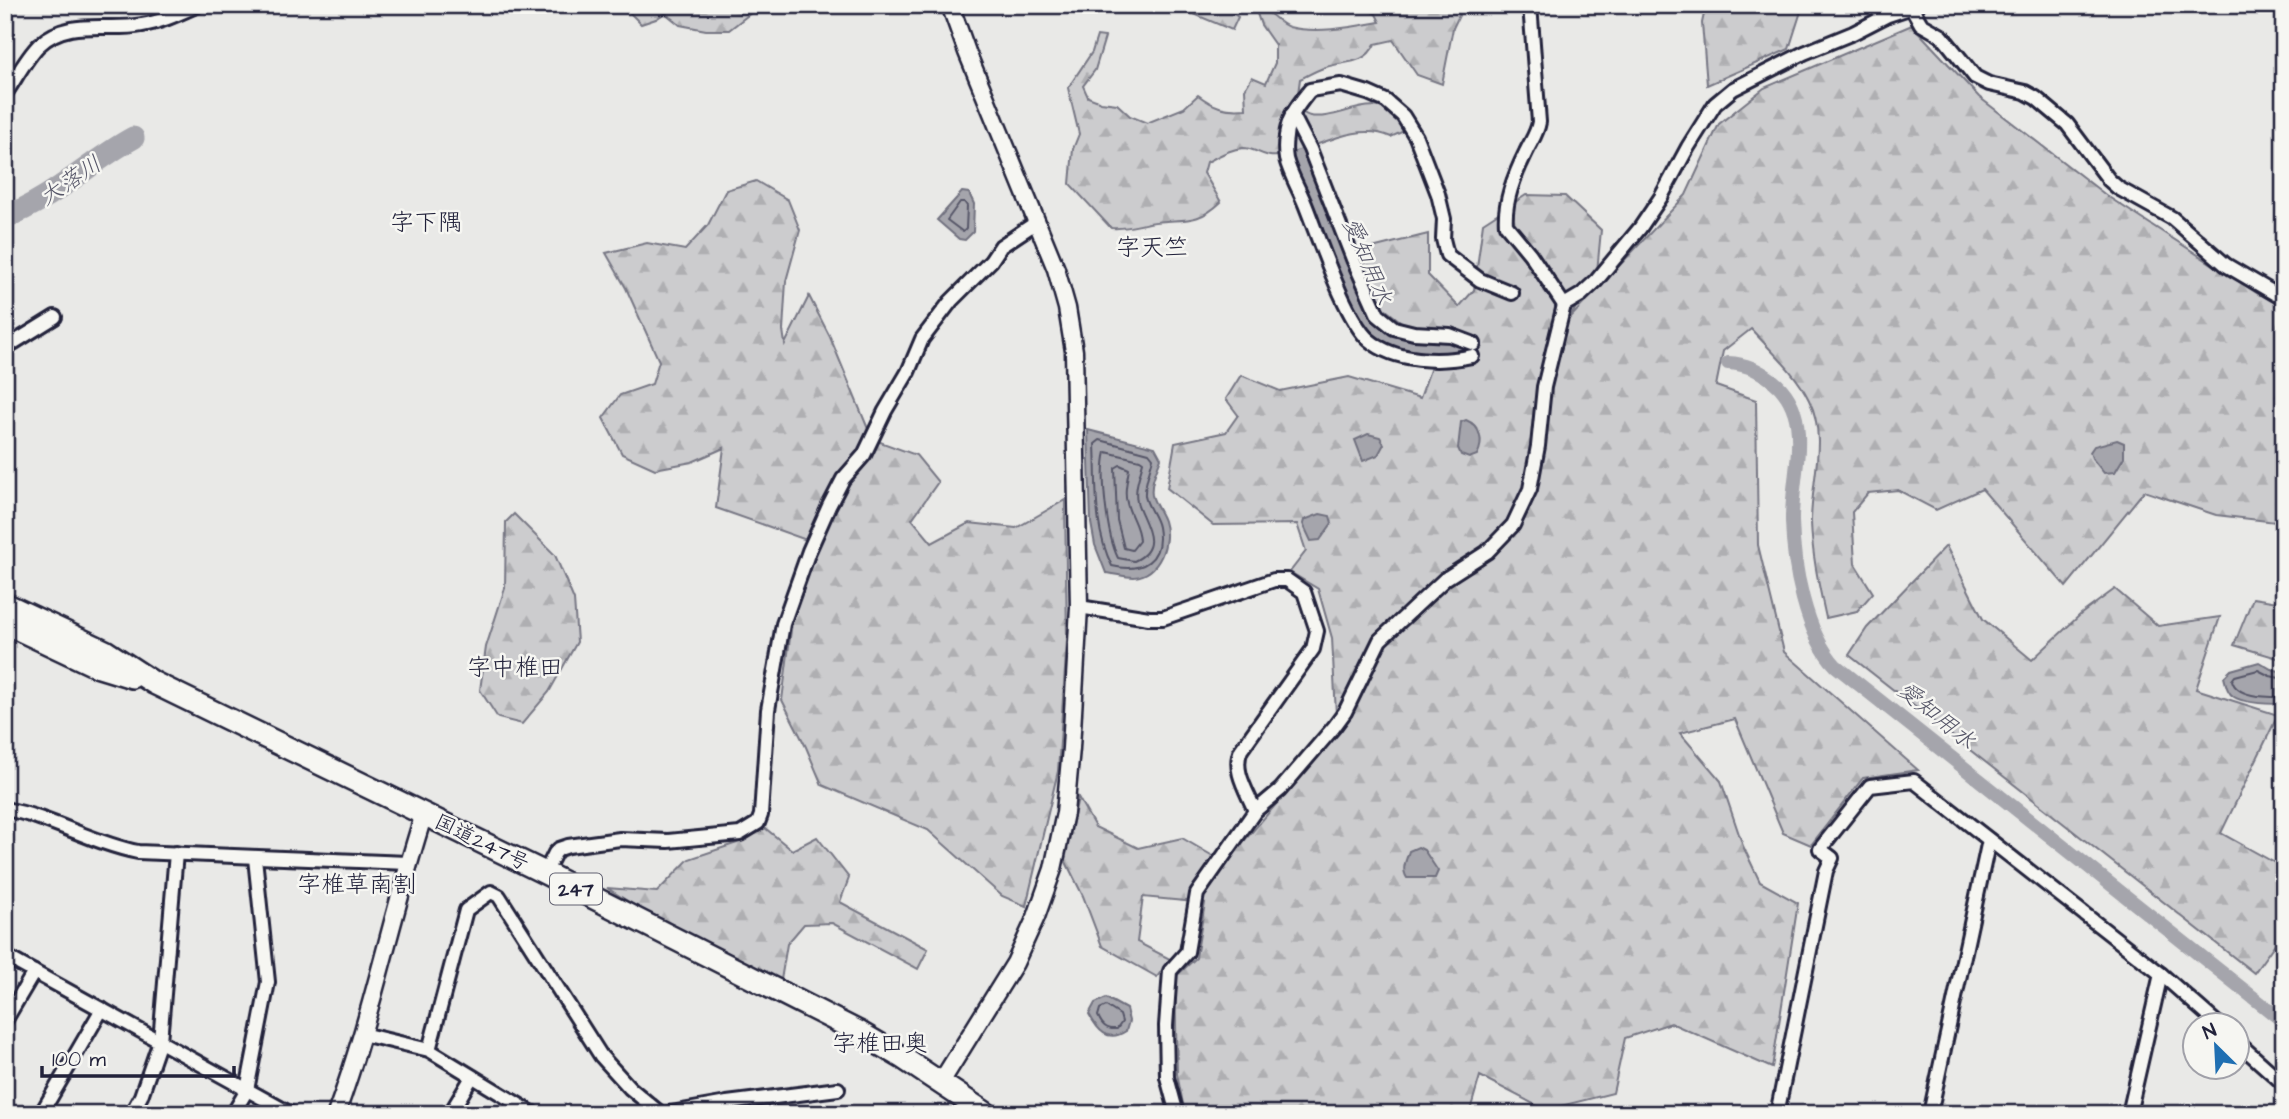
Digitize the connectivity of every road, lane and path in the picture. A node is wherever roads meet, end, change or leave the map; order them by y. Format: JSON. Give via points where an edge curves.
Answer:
{"nodes":[{"id":1,"x":198,"y":5,"type":"edge"},
{"id":2,"x":950,"y":5,"type":"edge"},
{"id":3,"x":1530,"y":5,"type":"edge"},
{"id":4,"x":1915,"y":7,"type":"edge"},
{"id":5,"x":5,"y":94,"type":"edge"},
{"id":6,"x":1292,"y":114,"type":"junction"},
{"id":7,"x":1037,"y":222,"type":"junction"},
{"id":8,"x":1512,"y":293,"type":"dead end"},
{"id":9,"x":2284,"y":299,"type":"edge"},
{"id":10,"x":1564,"y":305,"type":"junction"},
{"id":11,"x":55,"y":317,"type":"dead end"},
{"id":12,"x":5,"y":348,"type":"edge"},
{"id":13,"x":5,"y":604,"type":"edge"},
{"id":14,"x":1079,"y":607,"type":"junction"},
{"id":15,"x":5,"y":623,"type":"edge"},
{"id":16,"x":154,"y":683,"type":"junction"},
{"id":17,"x":5,"y":809,"type":"edge"},
{"id":18,"x":1255,"y":810,"type":"junction"},
{"id":19,"x":424,"y":814,"type":"junction"},
{"id":20,"x":1989,"y":840,"type":"junction"},
{"id":21,"x":176,"y":853,"type":"junction"},
{"id":22,"x":255,"y":858,"type":"junction"},
{"id":23,"x":408,"y":863,"type":"junction"},
{"id":24,"x":545,"y":873,"type":"junction"},
{"id":25,"x":5,"y":956,"type":"edge"},
{"id":26,"x":34,"y":972,"type":"junction"},
{"id":27,"x":2161,"y":974,"type":"junction"},
{"id":28,"x":102,"y":1009,"type":"junction"},
{"id":29,"x":2202,"y":1010,"type":"edge"},
{"id":30,"x":5,"y":1021,"type":"edge"},
{"id":31,"x":362,"y":1034,"type":"junction"},
{"id":32,"x":159,"y":1041,"type":"junction"},
{"id":33,"x":429,"y":1051,"type":"junction"},
{"id":34,"x":2250,"y":1053,"type":"edge"},
{"id":35,"x":472,"y":1077,"type":"junction"},
{"id":36,"x":941,"y":1082,"type":"junction"},
{"id":37,"x":2284,"y":1083,"type":"edge"},
{"id":38,"x":838,"y":1089,"type":"dead end"},
{"id":39,"x":247,"y":1090,"type":"junction"},
{"id":40,"x":41,"y":1114,"type":"edge"},
{"id":41,"x":131,"y":1114,"type":"edge"},
{"id":42,"x":233,"y":1114,"type":"edge"},
{"id":43,"x":291,"y":1114,"type":"edge"},
{"id":44,"x":336,"y":1114,"type":"edge"},
{"id":45,"x":450,"y":1114,"type":"edge"},
{"id":46,"x":534,"y":1114,"type":"edge"},
{"id":47,"x":663,"y":1114,"type":"edge"},
{"id":48,"x":988,"y":1114,"type":"edge"},
{"id":49,"x":1177,"y":1114,"type":"edge"},
{"id":50,"x":1777,"y":1114,"type":"edge"},
{"id":51,"x":1930,"y":1114,"type":"edge"},
{"id":52,"x":2129,"y":1114,"type":"edge"}],
"edges":[{"from":1,"to":5,"type":"street","via":[[144,25],[84,26],[59,33],[37,47]]},
{"from":2,"to":7,"type":"street"},
{"from":3,"to":10,"type":"street","via":[[1539,122],[1512,188],[1506,225]]},
{"from":4,"to":9,"type":"street","via":[[1921,24],[1942,36],[1975,77],[2042,102],[2118,188],[2172,218],[2226,265]]},
{"from":4,"to":10,"type":"street","via":[[1804,52],[1733,89],[1716,104],[1640,228],[1595,281]]},
{"from":6,"to":6,"type":"street","via":[[1378,315],[1394,328],[1450,335],[1473,350],[1454,360],[1409,357],[1385,350],[1359,329],[1286,158]]},
{"from":6,"to":8,"type":"street","via":[[1310,90],[1340,85],[1386,101],[1404,116],[1428,166],[1444,219],[1447,255],[1480,280]]},
{"from":7,"to":14,"type":"street","via":[[1067,308],[1074,351]]},
{"from":7,"to":24,"type":"street","via":[[1001,246],[922,338],[863,455],[829,506],[783,624],[768,709],[758,823],[740,834],[723,837],[620,839],[568,846],[555,853]]},
{"from":10,"to":18,"type":"street","via":[[1542,401],[1530,489],[1513,525],[1487,552],[1445,579],[1380,640],[1334,727],[1280,790]]},
{"from":11,"to":12,"type":"street"},
{"from":13,"to":16,"type":"highway","name":"国道247号","number":"247","via":[[105,651]]},
{"from":14,"to":18,"type":"street","via":[[1163,618],[1274,580],[1287,580],[1304,592],[1317,631],[1313,649],[1237,760]]},
{"from":14,"to":36,"type":"street","via":[[1065,813],[1053,869],[1015,963]]},
{"from":15,"to":16,"type":"highway","name":"国道247号","number":"247","via":[[96,666]]},
{"from":16,"to":19,"type":"highway","name":"国道247号","number":"247"},
{"from":17,"to":21,"type":"street","via":[[37,816],[118,848]]},
{"from":18,"to":49,"type":"street","via":[[1197,894],[1187,951],[1170,971],[1167,1077]]},
{"from":19,"to":23,"type":"street"},
{"from":19,"to":24,"type":"highway","name":"国道247号","number":"247"},
{"from":20,"to":27,"type":"street"},
{"from":20,"to":50,"type":"street","via":[[1914,781],[1870,786],[1820,849],[1832,858]]},
{"from":20,"to":51,"type":"street"},
{"from":21,"to":22,"type":"street"},
{"from":21,"to":32,"type":"street"},
{"from":22,"to":23,"type":"street"},
{"from":22,"to":39,"type":"street","via":[[268,982]]},
{"from":23,"to":31,"type":"street"},
{"from":24,"to":36,"type":"highway","name":"国道247号","number":"247","via":[[857,1031]]},
{"from":25,"to":26,"type":"street"},
{"from":26,"to":28,"type":"street"},
{"from":26,"to":30,"type":"street"},
{"from":27,"to":29,"type":"street"},
{"from":27,"to":52,"type":"street"},
{"from":28,"to":32,"type":"street"},
{"from":28,"to":40,"type":"street"},
{"from":31,"to":33,"type":"street"},
{"from":31,"to":44,"type":"street"},
{"from":32,"to":39,"type":"street"},
{"from":32,"to":41,"type":"street"},
{"from":33,"to":35,"type":"street"},
{"from":33,"to":47,"type":"street","via":[[466,910],[491,892],[499,896],[601,1056],[630,1088]]},
{"from":34,"to":37,"type":"street"},
{"from":35,"to":45,"type":"street"},
{"from":35,"to":46,"type":"street"},
{"from":36,"to":48,"type":"highway","name":"国道247号","number":"247"},
{"from":38,"to":47,"type":"street"},
{"from":39,"to":42,"type":"street"},
{"from":39,"to":43,"type":"street"}]}
